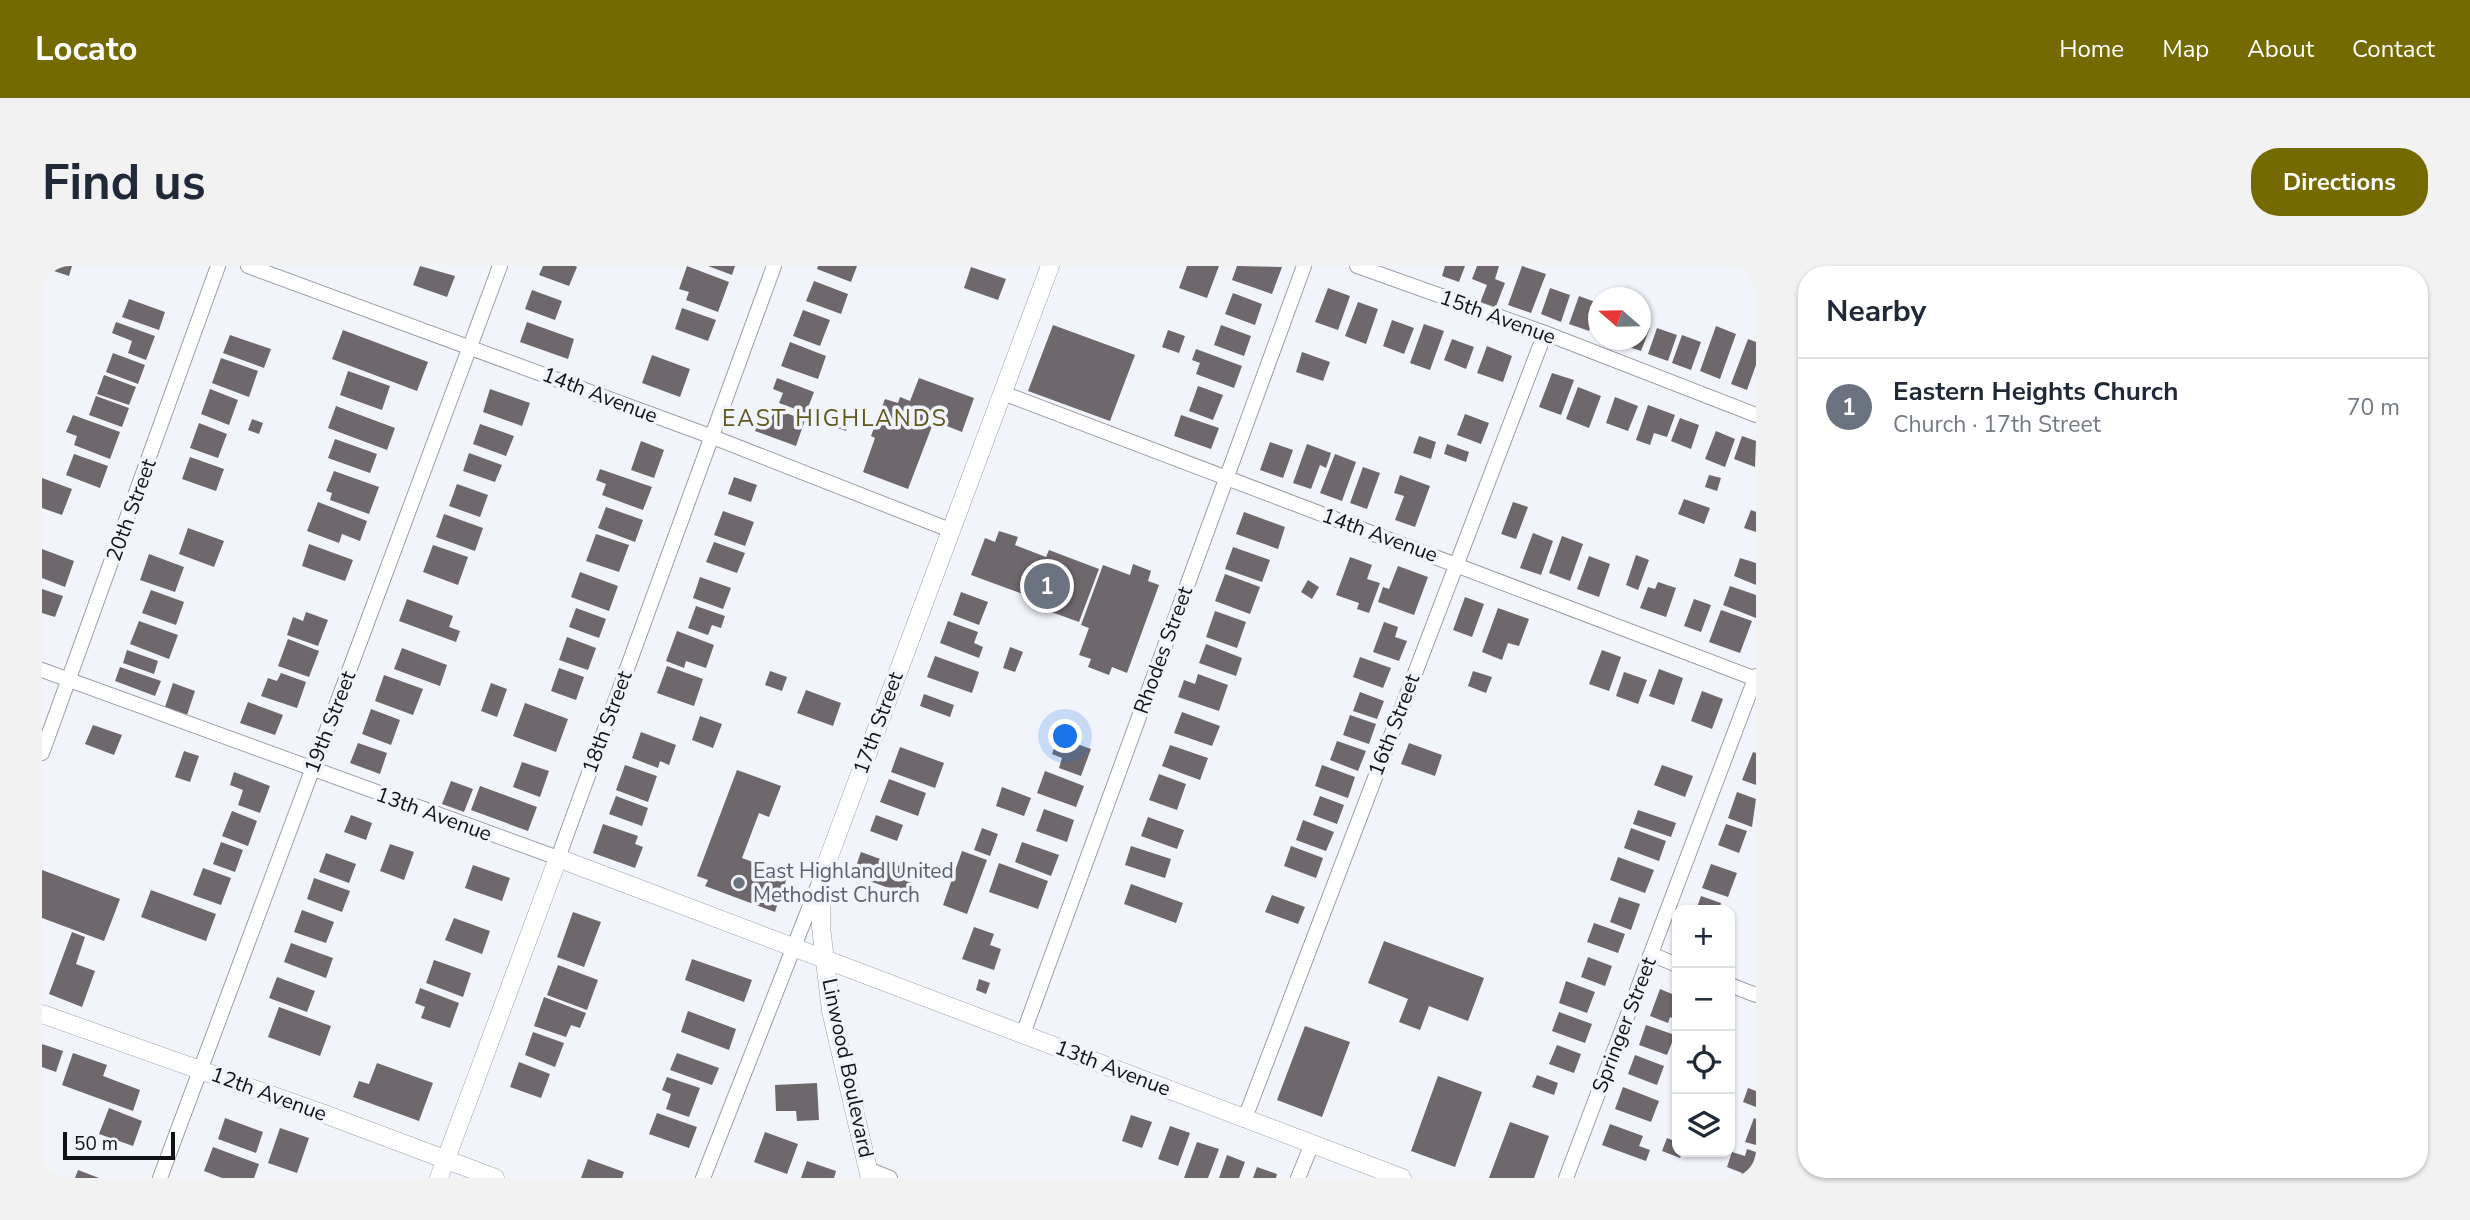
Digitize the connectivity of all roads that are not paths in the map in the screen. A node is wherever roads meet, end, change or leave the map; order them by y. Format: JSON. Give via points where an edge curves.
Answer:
{"nodes":[{"id":1,"x":218,"y":266,"type":"edge"},
{"id":2,"x":248,"y":266,"type":"edge"},
{"id":3,"x":500,"y":266,"type":"edge"},
{"id":4,"x":774,"y":266,"type":"edge"},
{"id":5,"x":1050,"y":266,"type":"edge"},
{"id":6,"x":1304,"y":266,"type":"edge"},
{"id":7,"x":1357,"y":266,"type":"edge"},
{"id":8,"x":1545,"y":333,"type":"junction"},
{"id":9,"x":472,"y":346,"type":"junction"},
{"id":10,"x":1003,"y":393,"type":"junction"},
{"id":11,"x":1756,"y":415,"type":"edge"},
{"id":12,"x":710,"y":436,"type":"junction"},
{"id":13,"x":1225,"y":478,"type":"junction"},
{"id":14,"x":950,"y":530,"type":"junction"},
{"id":15,"x":1456,"y":563,"type":"junction"},
{"id":16,"x":42,"y":670,"type":"edge"},
{"id":17,"x":1756,"y":678,"type":"edge"},
{"id":18,"x":69,"y":680,"type":"junction"},
{"id":19,"x":42,"y":753,"type":"edge"},
{"id":20,"x":312,"y":770,"type":"junction"},
{"id":21,"x":558,"y":858,"type":"junction"},
{"id":22,"x":821,"y":878,"type":"junction"},
{"id":23,"x":795,"y":947,"type":"junction"},
{"id":24,"x":1651,"y":954,"type":"junction"},
{"id":25,"x":824,"y":959,"type":"junction"},
{"id":26,"x":1672,"y":963,"type":"edge"},
{"id":27,"x":1735,"y":987,"type":"edge"},
{"id":28,"x":1756,"y":995,"type":"edge"},
{"id":29,"x":42,"y":1014,"type":"edge"},
{"id":30,"x":1023,"y":1034,"type":"junction"},
{"id":31,"x":200,"y":1068,"type":"junction"},
{"id":32,"x":1245,"y":1118,"type":"junction"},
{"id":33,"x":1312,"y":1144,"type":"junction"},
{"id":34,"x":446,"y":1159,"type":"junction"},
{"id":35,"x":870,"y":1174,"type":"edge"},
{"id":36,"x":160,"y":1178,"type":"edge"},
{"id":37,"x":439,"y":1178,"type":"edge"},
{"id":38,"x":495,"y":1178,"type":"edge"},
{"id":39,"x":703,"y":1178,"type":"edge"},
{"id":40,"x":890,"y":1178,"type":"edge"},
{"id":41,"x":1298,"y":1178,"type":"edge"},
{"id":42,"x":1402,"y":1178,"type":"edge"},
{"id":43,"x":1566,"y":1178,"type":"edge"}],
"edges":[{"from":1,"to":18,"type":"street","name":"20th Street"},
{"from":2,"to":9,"type":"street","name":"14th Avenue"},
{"from":3,"to":9,"type":"street","name":"19th Street"},
{"from":4,"to":12,"type":"street","name":"18th Street"},
{"from":5,"to":10,"type":"street","name":"17th Street"},
{"from":6,"to":13,"type":"street","name":"Rhodes Street"},
{"from":7,"to":8,"type":"street","name":"15th Avenue"},
{"from":8,"to":11,"type":"street","name":"15th Avenue"},
{"from":8,"to":15,"type":"street","name":"16th Street"},
{"from":9,"to":12,"type":"street","name":"14th Avenue"},
{"from":9,"to":20,"type":"street","name":"19th Street"},
{"from":10,"to":13,"type":"street","name":"14th Avenue"},
{"from":10,"to":14,"type":"street","name":"17th Street"},
{"from":12,"to":14,"type":"street","name":"14th Avenue"},
{"from":12,"to":21,"type":"street","name":"18th Street"},
{"from":13,"to":15,"type":"street","name":"14th Avenue"},
{"from":13,"to":30,"type":"street","name":"Rhodes Street"},
{"from":14,"to":22,"type":"street","name":"17th Street"},
{"from":15,"to":17,"type":"street","name":"14th Avenue"},
{"from":15,"to":32,"type":"street","name":"16th Street"},
{"from":16,"to":18,"type":"street","name":"13th Avenue"},
{"from":17,"to":24,"type":"street","name":"Springer Street"},
{"from":18,"to":19,"type":"street","name":"20th Street"},
{"from":18,"to":20,"type":"street","name":"13th Avenue"},
{"from":20,"to":21,"type":"street","name":"13th Avenue"},
{"from":20,"to":31,"type":"street","name":"19th Street"},
{"from":21,"to":23,"type":"street","name":"13th Avenue"},
{"from":21,"to":34,"type":"street","name":"18th Street"},
{"from":22,"to":23,"type":"street","name":"17th Street"},
{"from":22,"to":25,"type":"street"},
{"from":23,"to":25,"type":"street","name":"13th Avenue"},
{"from":23,"to":39,"type":"street","name":"17th Street"},
{"from":24,"to":26,"type":"street"},
{"from":24,"to":43,"type":"street","name":"Springer Street"},
{"from":25,"to":30,"type":"street","name":"13th Avenue"},
{"from":25,"to":35,"type":"street","name":"Linwood Boulevard","via":[[831,1011]]},
{"from":27,"to":28,"type":"street"},
{"from":29,"to":31,"type":"street","name":"12th Avenue"},
{"from":30,"to":32,"type":"street","name":"13th Avenue"},
{"from":31,"to":34,"type":"street","name":"12th Avenue"},
{"from":31,"to":36,"type":"street","name":"19th Street"},
{"from":32,"to":33,"type":"street","name":"13th Avenue"},
{"from":33,"to":41,"type":"street"},
{"from":33,"to":42,"type":"street","name":"13th Avenue"},
{"from":34,"to":37,"type":"street","name":"18th Street"},
{"from":34,"to":38,"type":"street","name":"12th Avenue"},
{"from":35,"to":40,"type":"street"}]}
